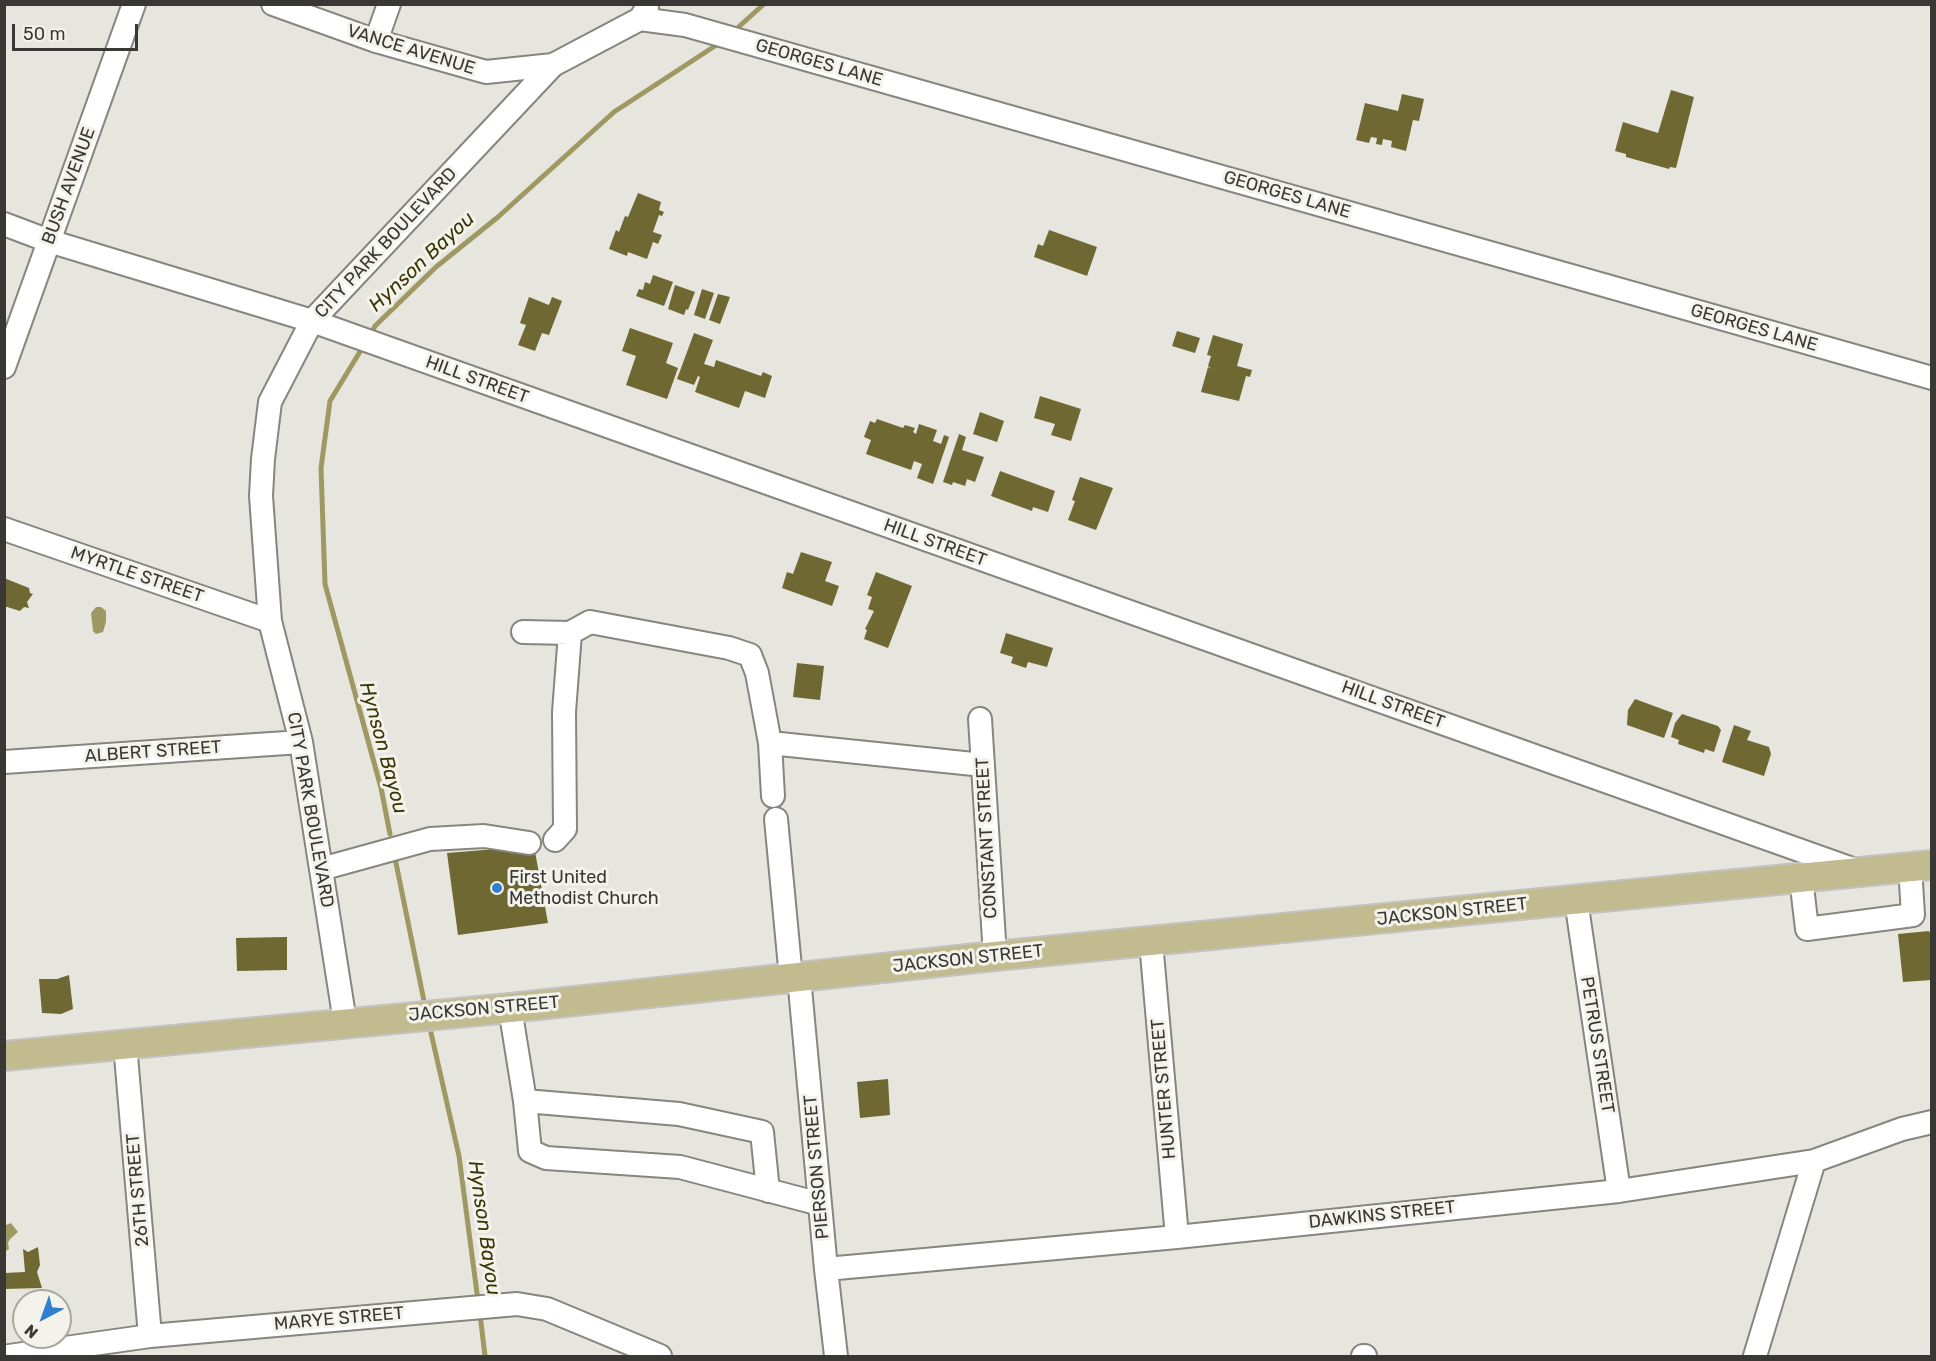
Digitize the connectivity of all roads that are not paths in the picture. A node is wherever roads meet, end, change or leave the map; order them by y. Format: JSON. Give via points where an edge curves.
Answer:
{"nodes":[{"id":1,"x":134,"y":4,"type":"edge"},
{"id":2,"x":273,"y":4,"type":"edge"},
{"id":3,"x":389,"y":4,"type":"edge"},
{"id":4,"x":645,"y":12,"type":"edge"},
{"id":5,"x":376,"y":41,"type":"junction"},
{"id":6,"x":553,"y":65,"type":"junction"},
{"id":7,"x":4,"y":225,"type":"edge"},
{"id":8,"x":49,"y":240,"type":"junction"},
{"id":9,"x":312,"y":321,"type":"junction"},
{"id":10,"x":4,"y":367,"type":"edge"},
{"id":11,"x":1932,"y":378,"type":"edge"},
{"id":12,"x":4,"y":529,"type":"edge"},
{"id":13,"x":270,"y":621,"type":"junction"},
{"id":14,"x":523,"y":632,"type":"dead end"},
{"id":15,"x":570,"y":633,"type":"junction"},
{"id":16,"x":980,"y":719,"type":"dead end"},
{"id":17,"x":301,"y":742,"type":"junction"},
{"id":18,"x":770,"y":743,"type":"junction"},
{"id":19,"x":4,"y":762,"type":"edge"},
{"id":20,"x":983,"y":765,"type":"junction"},
{"id":21,"x":555,"y":840,"type":"dead end"},
{"id":22,"x":529,"y":843,"type":"dead end"},
{"id":23,"x":1921,"y":866,"type":"edge"},
{"id":24,"x":321,"y":869,"type":"junction"},
{"id":25,"x":1861,"y":872,"type":"junction"},
{"id":26,"x":1801,"y":878,"type":"junction"},
{"id":27,"x":1576,"y":900,"type":"junction"},
{"id":28,"x":1922,"y":914,"type":"edge"},
{"id":29,"x":1151,"y":942,"type":"junction"},
{"id":30,"x":995,"y":956,"type":"junction"},
{"id":31,"x":795,"y":977,"type":"junction"},
{"id":32,"x":510,"y":1008,"type":"junction"},
{"id":33,"x":345,"y":1022,"type":"junction"},
{"id":34,"x":125,"y":1044,"type":"junction"},
{"id":35,"x":4,"y":1056,"type":"edge"},
{"id":36,"x":525,"y":1101,"type":"junction"},
{"id":37,"x":1932,"y":1122,"type":"edge"},
{"id":38,"x":1814,"y":1161,"type":"junction"},
{"id":39,"x":768,"y":1191,"type":"junction"},
{"id":40,"x":1619,"y":1191,"type":"junction"},
{"id":41,"x":820,"y":1204,"type":"junction"},
{"id":42,"x":1177,"y":1237,"type":"junction"},
{"id":43,"x":826,"y":1269,"type":"junction"},
{"id":44,"x":150,"y":1336,"type":"junction"},
{"id":45,"x":9,"y":1356,"type":"edge"},
{"id":46,"x":660,"y":1356,"type":"edge"},
{"id":47,"x":836,"y":1356,"type":"edge"},
{"id":48,"x":1755,"y":1356,"type":"edge"}],
"edges":[{"from":1,"to":8,"type":"street","name":"BUSH AVENUE"},
{"from":2,"to":5,"type":"street","name":"VANCE AVENUE"},
{"from":3,"to":5,"type":"street"},
{"from":4,"to":6,"type":"street","name":"CITY PARK BOULEVARD"},
{"from":4,"to":11,"type":"street","name":"GEORGES LANE"},
{"from":5,"to":6,"type":"street","name":"VANCE AVENUE","via":[[486,72]]},
{"from":6,"to":9,"type":"street","name":"CITY PARK BOULEVARD"},
{"from":7,"to":8,"type":"street","name":"HILL STREET"},
{"from":8,"to":9,"type":"street","name":"HILL STREET"},
{"from":8,"to":10,"type":"street","name":"BUSH AVENUE"},
{"from":9,"to":13,"type":"street","name":"CITY PARK BOULEVARD","via":[[270,402],[265,432],[261,496]]},
{"from":9,"to":25,"type":"street","name":"HILL STREET"},
{"from":12,"to":13,"type":"street","name":"MYRTLE STREET"},
{"from":13,"to":17,"type":"street","name":"CITY PARK BOULEVARD"},
{"from":14,"to":15,"type":"street"},
{"from":15,"to":18,"type":"street","name":"PIERSON STREET","via":[[590,622],[750,655]]},
{"from":15,"to":21,"type":"street","via":[[564,712],[565,830]]},
{"from":16,"to":20,"type":"street","name":"CONSTANT STREET"},
{"from":17,"to":19,"type":"street","name":"ALBERT STREET"},
{"from":17,"to":24,"type":"street","name":"CITY PARK BOULEVARD"},
{"from":18,"to":20,"type":"street"},
{"from":18,"to":31,"type":"street","name":"PIERSON STREET"},
{"from":20,"to":30,"type":"street","name":"CONSTANT STREET"},
{"from":22,"to":24,"type":"street","via":[[484,836],[430,839]]},
{"from":23,"to":25,"type":"main road","name":"JACKSON STREET"},
{"from":23,"to":28,"type":"street"},
{"from":24,"to":33,"type":"street","name":"CITY PARK BOULEVARD"},
{"from":25,"to":26,"type":"main road","name":"JACKSON STREET"},
{"from":26,"to":27,"type":"main road","name":"JACKSON STREET"},
{"from":26,"to":28,"type":"street","via":[[1808,929]]},
{"from":27,"to":29,"type":"main road","name":"JACKSON STREET"},
{"from":27,"to":40,"type":"street","name":"PETRUS STREET"},
{"from":29,"to":30,"type":"main road","name":"JACKSON STREET"},
{"from":29,"to":42,"type":"street","name":"HUNTER STREET"},
{"from":30,"to":31,"type":"main road","name":"JACKSON STREET"},
{"from":31,"to":32,"type":"main road","name":"JACKSON STREET"},
{"from":31,"to":41,"type":"street","name":"PIERSON STREET"},
{"from":32,"to":33,"type":"main road","name":"JACKSON STREET"},
{"from":32,"to":36,"type":"street"},
{"from":33,"to":34,"type":"main road","name":"JACKSON STREET"},
{"from":34,"to":35,"type":"main road","name":"JACKSON STREET"},
{"from":34,"to":44,"type":"street","name":"26TH STREET"},
{"from":36,"to":39,"type":"street","via":[[530,1151],[546,1158],[680,1167]]},
{"from":36,"to":39,"type":"street","via":[[679,1114],[762,1132]]},
{"from":37,"to":38,"type":"street","name":"DAWKINS STREET"},
{"from":38,"to":40,"type":"street","name":"DAWKINS STREET"},
{"from":38,"to":48,"type":"street"},
{"from":39,"to":41,"type":"street"},
{"from":40,"to":42,"type":"street","name":"DAWKINS STREET"},
{"from":41,"to":43,"type":"street","name":"PIERSON STREET"},
{"from":42,"to":43,"type":"street","name":"DAWKINS STREET"},
{"from":43,"to":47,"type":"street","name":"PIERSON STREET"},
{"from":44,"to":45,"type":"street","name":"MARYE STREET"},
{"from":44,"to":46,"type":"street","name":"MARYE STREET","via":[[517,1304],[546,1309]]}]}
